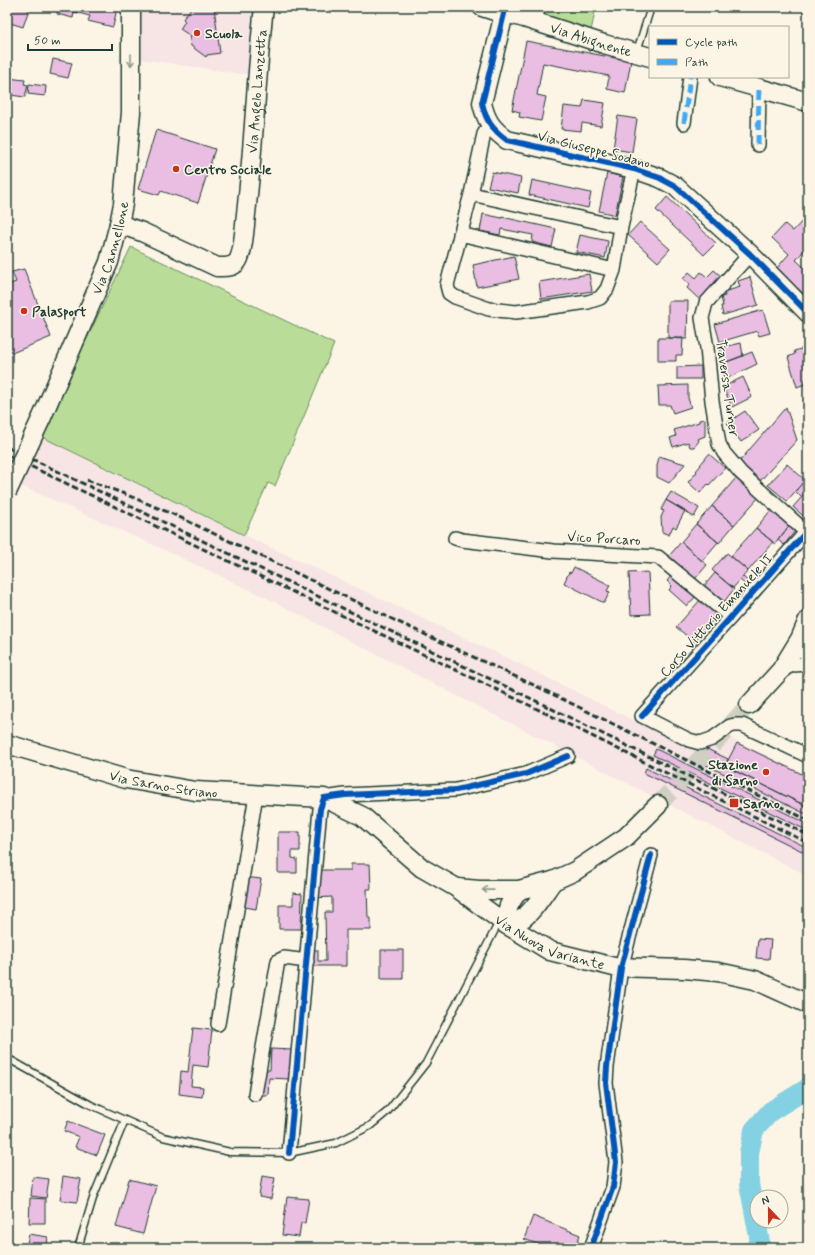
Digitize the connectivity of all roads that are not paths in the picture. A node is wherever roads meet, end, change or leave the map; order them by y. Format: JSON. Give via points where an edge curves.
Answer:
{"nodes":[{"id":1,"x":131,"y":7,"type":"edge"},
{"id":2,"x":264,"y":7,"type":"edge"},
{"id":3,"x":482,"y":7,"type":"edge"},
{"id":4,"x":651,"y":7,"type":"edge"},
{"id":5,"x":508,"y":12,"type":"edge"},
{"id":6,"x":537,"y":14,"type":"edge"},
{"id":7,"x":643,"y":55,"type":"edge"},
{"id":8,"x":690,"y":78,"type":"edge"},
{"id":9,"x":724,"y":78,"type":"edge"},
{"id":10,"x":759,"y":88,"type":"junction"},
{"id":11,"x":808,"y":102,"type":"edge"},
{"id":12,"x":684,"y":123,"type":"dead end"},
{"id":13,"x":490,"y":124,"type":"junction"},
{"id":14,"x":758,"y":145,"type":"dead end"},
{"id":15,"x":634,"y":170,"type":"junction"},
{"id":16,"x":471,"y":194,"type":"junction"},
{"id":17,"x":119,"y":224,"type":"junction"},
{"id":18,"x":621,"y":227,"type":"junction"},
{"id":19,"x":460,"y":234,"type":"junction"},
{"id":20,"x":750,"y":254,"type":"junction"},
{"id":21,"x":614,"y":270,"type":"junction"},
{"id":22,"x":808,"y":313,"type":"edge"},
{"id":23,"x":7,"y":492,"type":"edge"},
{"id":24,"x":807,"y":532,"type":"edge"},
{"id":25,"x":454,"y":538,"type":"dead end"},
{"id":26,"x":731,"y":617,"type":"junction"},
{"id":27,"x":808,"y":620,"type":"edge"},
{"id":28,"x":804,"y":639,"type":"edge"},
{"id":29,"x":808,"y":657,"type":"edge"},
{"id":30,"x":808,"y":664,"type":"edge"},
{"id":31,"x":781,"y":670,"type":"junction"},
{"id":32,"x":749,"y":704,"type":"tunnel mouth"},
{"id":33,"x":7,"y":744,"type":"edge"},
{"id":34,"x":568,"y":756,"type":"dead end"},
{"id":35,"x":808,"y":756,"type":"edge"},
{"id":36,"x":256,"y":794,"type":"junction"},
{"id":37,"x":324,"y":798,"type":"junction"},
{"id":38,"x":658,"y":805,"type":"tunnel mouth"},
{"id":39,"x":651,"y":855,"type":"dead end"},
{"id":40,"x":553,"y":882,"type":"junction"},
{"id":41,"x":456,"y":888,"type":"junction"},
{"id":42,"x":519,"y":890,"type":"junction"},
{"id":43,"x":532,"y":911,"type":"junction"},
{"id":44,"x":503,"y":922,"type":"junction"},
{"id":45,"x":550,"y":951,"type":"junction"},
{"id":46,"x":306,"y":962,"type":"junction"},
{"id":47,"x":621,"y":968,"type":"junction"},
{"id":48,"x":806,"y":1003,"type":"edge"},
{"id":49,"x":218,"y":1024,"type":"dead end"},
{"id":50,"x":7,"y":1058,"type":"edge"},
{"id":51,"x":255,"y":1094,"type":"dead end"},
{"id":52,"x":125,"y":1120,"type":"junction"},
{"id":53,"x":289,"y":1153,"type":"junction"},
{"id":54,"x":78,"y":1248,"type":"edge"},
{"id":55,"x":591,"y":1248,"type":"edge"}],
"edges":[{"from":1,"to":17,"type":"main road","name":"Via Cannellone","one_way":true,"via":[[131,112]]},
{"from":2,"to":17,"type":"main road","name":"Via Angelo Lanzetta","via":[[252,162],[238,262],[231,267],[217,267]]},
{"from":3,"to":5,"type":"main road","name":"Via Abignente"},
{"from":4,"to":7,"type":"lane"},
{"from":5,"to":6,"type":"main road","name":"Via Abignente"},
{"from":5,"to":13,"type":"main road","name":"Via Giuseppe Sodano","via":[[482,103]]},
{"from":6,"to":7,"type":"main road","name":"Via Abignente"},
{"from":8,"to":12,"type":"street"},
{"from":9,"to":10,"type":"main road"},
{"from":10,"to":11,"type":"main road"},
{"from":10,"to":14,"type":"street"},
{"from":13,"to":15,"type":"main road","name":"Via Giuseppe Sodano","via":[[507,140]]},
{"from":13,"to":16,"type":"street","via":[[484,134]]},
{"from":15,"to":18,"type":"street"},
{"from":15,"to":20,"type":"main road","name":"Via Giuseppe Sodano","via":[[675,186]]},
{"from":16,"to":18,"type":"street"},
{"from":16,"to":19,"type":"street"},
{"from":17,"to":23,"type":"main road","name":"Via Cannellone","bridge":true,"via":[[109,262]]},
{"from":18,"to":21,"type":"street"},
{"from":19,"to":21,"type":"street"},
{"from":19,"to":21,"type":"street","via":[[447,285],[449,294],[489,309],[516,312],[588,302],[600,298],[607,289]]},
{"from":20,"to":22,"type":"main road","name":"Via Giuseppe Sodano"},
{"from":20,"to":24,"type":"street","name":"Traversa Turner","via":[[706,303],[702,318],[719,444],[741,474]]},
{"from":24,"to":26,"type":"street","name":"Corso Vittorio Emanuele II"},
{"from":25,"to":26,"type":"street","name":"Vico Porcaro","via":[[553,551],[658,556]]},
{"from":26,"to":35,"type":"street","name":"Corso Vittorio Emanuele II","via":[[642,716],[700,743],[712,739],[730,726],[742,725]]},
{"from":27,"to":28,"type":"main road"},
{"from":28,"to":29,"type":"street","via":[[805,653]]},
{"from":28,"to":31,"type":"main road"},
{"from":30,"to":31,"type":"street","via":[[793,665]]},
{"from":31,"to":32,"type":"main road"},
{"from":33,"to":36,"type":"main road","name":"Via Sarno-Striano","via":[[126,779],[195,791]]},
{"from":34,"to":37,"type":"street","via":[[526,774],[456,790]]},
{"from":36,"to":37,"type":"main road","name":"Via Sarno-Striano"},
{"from":36,"to":49,"type":"street"},
{"from":37,"to":41,"type":"main road","name":"Via Nuova Variante","via":[[362,816],[422,868]]},
{"from":37,"to":46,"type":"street","via":[[320,809]]},
{"from":38,"to":40,"type":"main road","via":[[626,837],[575,871]]},
{"from":39,"to":47,"type":"street"},
{"from":40,"to":42,"type":"main road"},
{"from":40,"to":43,"type":"main road"},
{"from":42,"to":41,"type":"main road","one_way":true},
{"from":41,"to":44,"type":"main road","name":"Via Nuova Variante"},
{"from":42,"to":44,"type":"main road","via":[[509,904]]},
{"from":43,"to":44,"type":"main road","via":[[519,922]]},
{"from":43,"to":45,"type":"main road","via":[[538,935]]},
{"from":44,"to":45,"type":"main road","name":"Via Nuova Variante"},
{"from":44,"to":53,"type":"lane","via":[[426,1063],[388,1111],[370,1126],[336,1143]]},
{"from":45,"to":47,"type":"main road","name":"Via Nuova Variante"},
{"from":46,"to":51,"type":"street","via":[[284,958],[278,961]]},
{"from":46,"to":53,"type":"street"},
{"from":47,"to":48,"type":"main road","name":"Via Nuova Variante","via":[[718,972],[755,980]]},
{"from":47,"to":55,"type":"street","via":[[606,1083],[616,1162],[613,1187]]},
{"from":50,"to":52,"type":"lane","via":[[91,1105]]},
{"from":52,"to":53,"type":"lane","via":[[163,1137],[230,1152]]},
{"from":52,"to":54,"type":"lane","via":[[94,1195]]}]}
